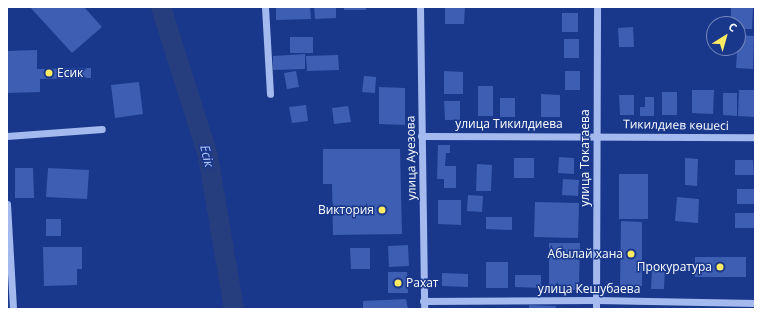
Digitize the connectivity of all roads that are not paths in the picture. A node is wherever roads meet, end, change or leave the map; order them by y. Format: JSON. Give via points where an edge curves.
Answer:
{"nodes":[{"id":1,"x":265,"y":7,"type":"edge"},
{"id":2,"x":420,"y":7,"type":"edge"},
{"id":3,"x":596,"y":7,"type":"edge"},
{"id":4,"x":270,"y":94,"type":"dead end"},
{"id":5,"x":102,"y":129,"type":"dead end"},
{"id":6,"x":596,"y":135,"type":"junction"},
{"id":7,"x":7,"y":136,"type":"edge"},
{"id":8,"x":421,"y":136,"type":"junction"},
{"id":9,"x":755,"y":137,"type":"edge"},
{"id":10,"x":7,"y":204,"type":"edge"},
{"id":11,"x":596,"y":300,"type":"junction"},
{"id":12,"x":423,"y":301,"type":"junction"},
{"id":13,"x":755,"y":303,"type":"edge"},
{"id":14,"x":13,"y":309,"type":"edge"},
{"id":15,"x":424,"y":309,"type":"edge"},
{"id":16,"x":596,"y":309,"type":"edge"}],
"edges":[{"from":1,"to":4,"type":"street"},
{"from":2,"to":8,"type":"street","name":"улица Ауезова"},
{"from":3,"to":6,"type":"street","name":"улица Токатаева"},
{"from":5,"to":7,"type":"street"},
{"from":6,"to":8,"type":"street","name":"улица Тикилдиева"},
{"from":6,"to":9,"type":"street","name":"Тикилдиев көшесі"},
{"from":6,"to":11,"type":"street","name":"улица Токатаева"},
{"from":8,"to":12,"type":"street","name":"улица Ауезова"},
{"from":10,"to":14,"type":"street"},
{"from":11,"to":12,"type":"street","name":"улица Кешубаева"},
{"from":11,"to":13,"type":"street","name":"улица Кешубаева"},
{"from":11,"to":16,"type":"street","name":"улица Токатаева"},
{"from":12,"to":15,"type":"street","name":"улица Ауезова"}]}
